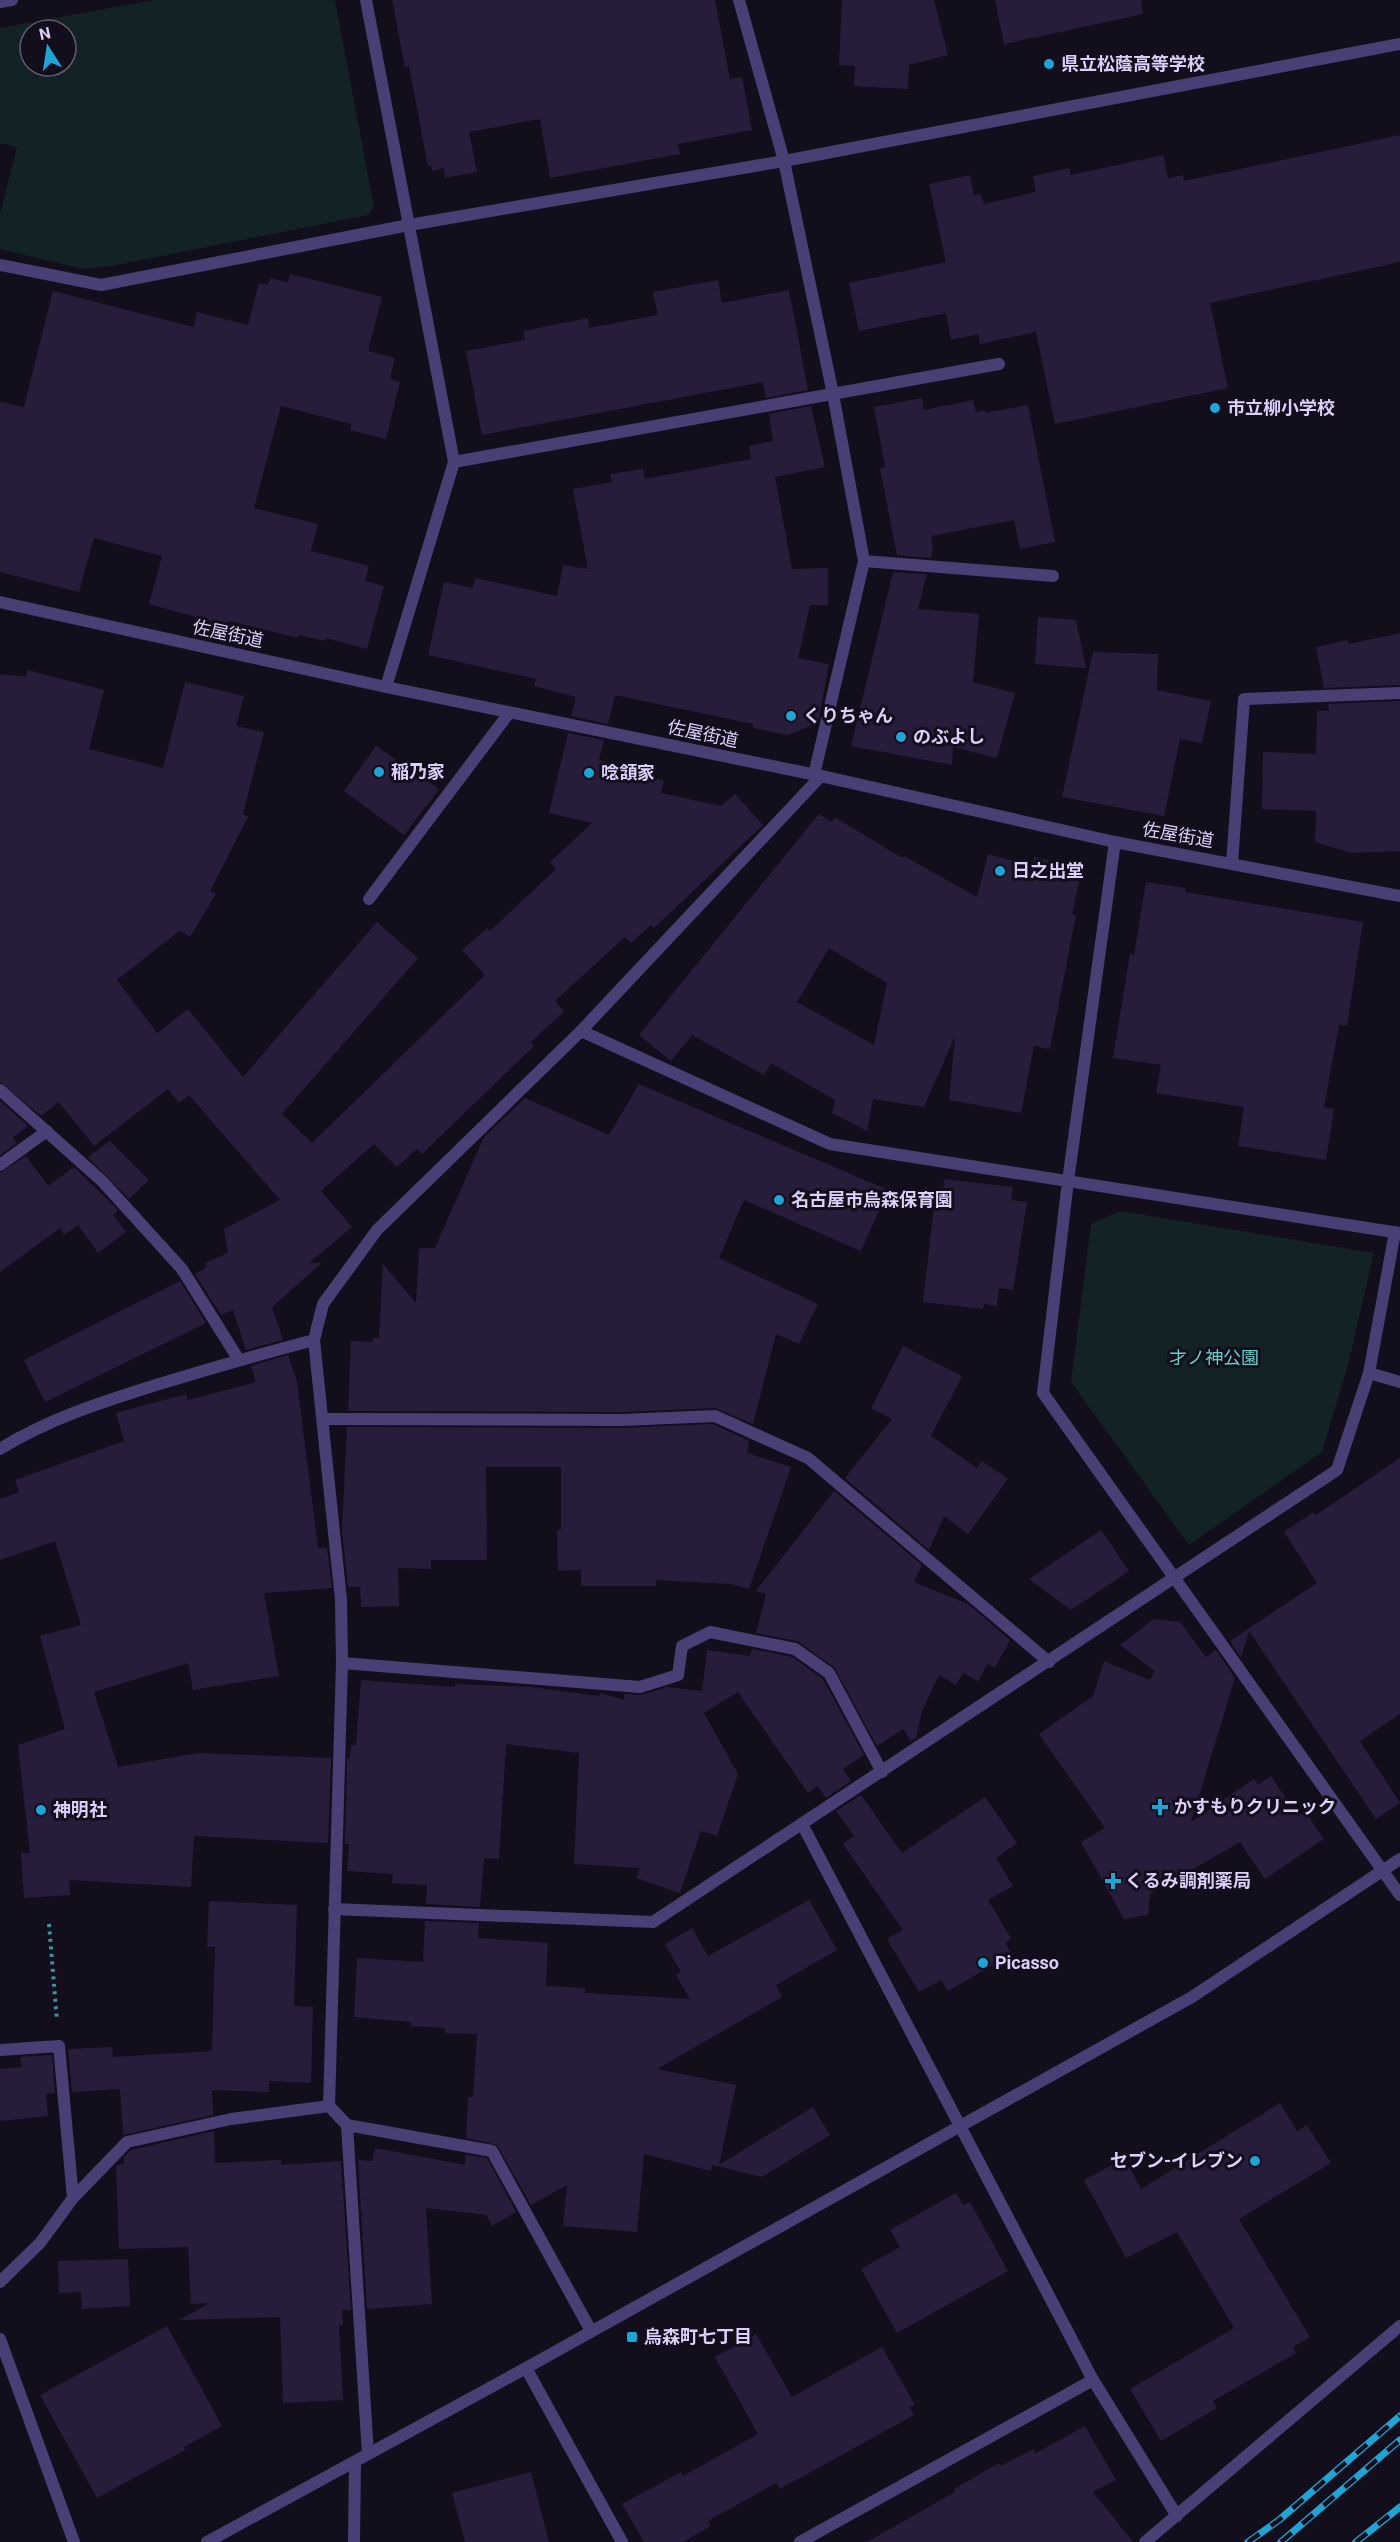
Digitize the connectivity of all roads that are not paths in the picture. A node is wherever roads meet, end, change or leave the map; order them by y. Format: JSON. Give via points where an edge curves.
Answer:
{"nodes":[{"id":1,"x":12,"y":0,"type":"edge"},
{"id":2,"x":366,"y":0,"type":"edge"},
{"id":3,"x":740,"y":0,"type":"edge"},
{"id":4,"x":0,"y":2,"type":"edge"},
{"id":5,"x":1400,"y":44,"type":"edge"},
{"id":6,"x":784,"y":161,"type":"junction"},
{"id":7,"x":409,"y":225,"type":"junction"},
{"id":8,"x":0,"y":265,"type":"edge"},
{"id":9,"x":999,"y":364,"type":"dead end"},
{"id":10,"x":833,"y":394,"type":"junction"},
{"id":11,"x":454,"y":462,"type":"junction"},
{"id":12,"x":864,"y":561,"type":"junction"},
{"id":13,"x":1053,"y":576,"type":"dead end"},
{"id":14,"x":0,"y":602,"type":"edge"},
{"id":15,"x":386,"y":687,"type":"junction"},
{"id":16,"x":1400,"y":693,"type":"edge"},
{"id":17,"x":509,"y":712,"type":"junction"},
{"id":18,"x":818,"y":776,"type":"junction"},
{"id":19,"x":1115,"y":842,"type":"junction"},
{"id":20,"x":1232,"y":863,"type":"junction"},
{"id":21,"x":1400,"y":896,"type":"edge"},
{"id":22,"x":369,"y":899,"type":"dead end"},
{"id":23,"x":581,"y":1031,"type":"junction"},
{"id":24,"x":0,"y":1090,"type":"edge"},
{"id":25,"x":46,"y":1131,"type":"junction"},
{"id":26,"x":0,"y":1165,"type":"edge"},
{"id":27,"x":1068,"y":1181,"type":"junction"},
{"id":28,"x":1397,"y":1232,"type":"edge"},
{"id":29,"x":314,"y":1340,"type":"junction"},
{"id":30,"x":239,"y":1360,"type":"junction"},
{"id":31,"x":1369,"y":1373,"type":"junction"},
{"id":32,"x":1400,"y":1382,"type":"edge"},
{"id":33,"x":324,"y":1419,"type":"junction"},
{"id":34,"x":0,"y":1449,"type":"edge"},
{"id":35,"x":1174,"y":1579,"type":"junction"},
{"id":36,"x":1049,"y":1662,"type":"junction"},
{"id":37,"x":342,"y":1664,"type":"junction"},
{"id":38,"x":882,"y":1772,"type":"junction"},
{"id":39,"x":802,"y":1824,"type":"junction"},
{"id":40,"x":1400,"y":1859,"type":"edge"},
{"id":41,"x":1383,"y":1871,"type":"junction"},
{"id":42,"x":1400,"y":1895,"type":"edge"},
{"id":43,"x":334,"y":1909,"type":"junction"},
{"id":44,"x":0,"y":2050,"type":"edge"},
{"id":45,"x":329,"y":2106,"type":"junction"},
{"id":46,"x":346,"y":2125,"type":"junction"},
{"id":47,"x":960,"y":2125,"type":"junction"},
{"id":48,"x":74,"y":2198,"type":"junction"},
{"id":49,"x":0,"y":2282,"type":"edge"},
{"id":50,"x":1400,"y":2326,"type":"edge"},
{"id":51,"x":591,"y":2331,"type":"junction"},
{"id":52,"x":0,"y":2339,"type":"edge"},
{"id":53,"x":526,"y":2368,"type":"junction"},
{"id":54,"x":1093,"y":2380,"type":"junction"},
{"id":55,"x":368,"y":2454,"type":"junction"},
{"id":56,"x":355,"y":2462,"type":"junction"},
{"id":57,"x":1177,"y":2516,"type":"junction"},
{"id":58,"x":74,"y":2542,"type":"edge"},
{"id":59,"x":207,"y":2542,"type":"edge"},
{"id":60,"x":354,"y":2542,"type":"edge"},
{"id":61,"x":622,"y":2542,"type":"edge"},
{"id":62,"x":800,"y":2542,"type":"edge"},
{"id":63,"x":1145,"y":2542,"type":"edge"}],
"edges":[{"from":1,"to":4,"type":"street"},
{"from":2,"to":7,"type":"street"},
{"from":3,"to":6,"type":"street"},
{"from":5,"to":6,"type":"street"},
{"from":6,"to":7,"type":"street"},
{"from":6,"to":10,"type":"street"},
{"from":7,"to":8,"type":"street","via":[[101,285]]},
{"from":7,"to":11,"type":"street"},
{"from":9,"to":10,"type":"street"},
{"from":10,"to":11,"type":"street"},
{"from":10,"to":12,"type":"street"},
{"from":11,"to":15,"type":"street"},
{"from":12,"to":13,"type":"street"},
{"from":12,"to":18,"type":"street"},
{"from":14,"to":15,"type":"street","name":"佐屋街道"},
{"from":15,"to":17,"type":"street","name":"佐屋街道"},
{"from":16,"to":20,"type":"street","via":[[1244,699]]},
{"from":17,"to":18,"type":"street","name":"佐屋街道"},
{"from":17,"to":22,"type":"street"},
{"from":18,"to":19,"type":"street","name":"佐屋街道"},
{"from":18,"to":23,"type":"street"},
{"from":19,"to":20,"type":"street","name":"佐屋街道"},
{"from":19,"to":27,"type":"street"},
{"from":20,"to":21,"type":"street","name":"佐屋街道"},
{"from":23,"to":27,"type":"street","via":[[830,1144]]},
{"from":23,"to":29,"type":"street","via":[[377,1230],[323,1304]]},
{"from":24,"to":25,"type":"street"},
{"from":25,"to":26,"type":"street"},
{"from":25,"to":30,"type":"street","via":[[102,1181],[182,1269]]},
{"from":27,"to":28,"type":"street"},
{"from":27,"to":35,"type":"street","via":[[1043,1393]]},
{"from":28,"to":31,"type":"street"},
{"from":29,"to":30,"type":"street"},
{"from":29,"to":33,"type":"street"},
{"from":30,"to":34,"type":"street","via":[[114,1398],[32,1429]]},
{"from":31,"to":32,"type":"street"},
{"from":31,"to":35,"type":"street","via":[[1337,1470]]},
{"from":33,"to":36,"type":"street","via":[[623,1420],[715,1416],[808,1458]]},
{"from":33,"to":37,"type":"street","via":[[341,1600]]},
{"from":35,"to":36,"type":"street"},
{"from":35,"to":41,"type":"street"},
{"from":36,"to":38,"type":"street"},
{"from":37,"to":38,"type":"street","via":[[640,1687],[678,1675],[682,1646],[710,1632],[795,1648],[829,1673]]},
{"from":37,"to":43,"type":"street"},
{"from":38,"to":39,"type":"street"},
{"from":39,"to":43,"type":"street","via":[[653,1922]]},
{"from":39,"to":47,"type":"street"},
{"from":40,"to":41,"type":"street"},
{"from":41,"to":42,"type":"street"},
{"from":41,"to":47,"type":"street","via":[[1192,1997]]},
{"from":43,"to":45,"type":"street"},
{"from":44,"to":48,"type":"street","via":[[59,2046]]},
{"from":45,"to":46,"type":"street"},
{"from":45,"to":48,"type":"street","via":[[231,2119],[127,2142]]},
{"from":46,"to":51,"type":"street","via":[[492,2151]]},
{"from":46,"to":55,"type":"street"},
{"from":47,"to":51,"type":"street"},
{"from":47,"to":54,"type":"street"},
{"from":48,"to":49,"type":"street","via":[[40,2243]]},
{"from":50,"to":57,"type":"street"},
{"from":51,"to":53,"type":"street"},
{"from":52,"to":58,"type":"street"},
{"from":53,"to":55,"type":"street"},
{"from":53,"to":61,"type":"street"},
{"from":54,"to":57,"type":"street"},
{"from":54,"to":62,"type":"street"},
{"from":55,"to":56,"type":"street"},
{"from":56,"to":59,"type":"street"},
{"from":56,"to":60,"type":"street"},
{"from":57,"to":63,"type":"street"}]}
